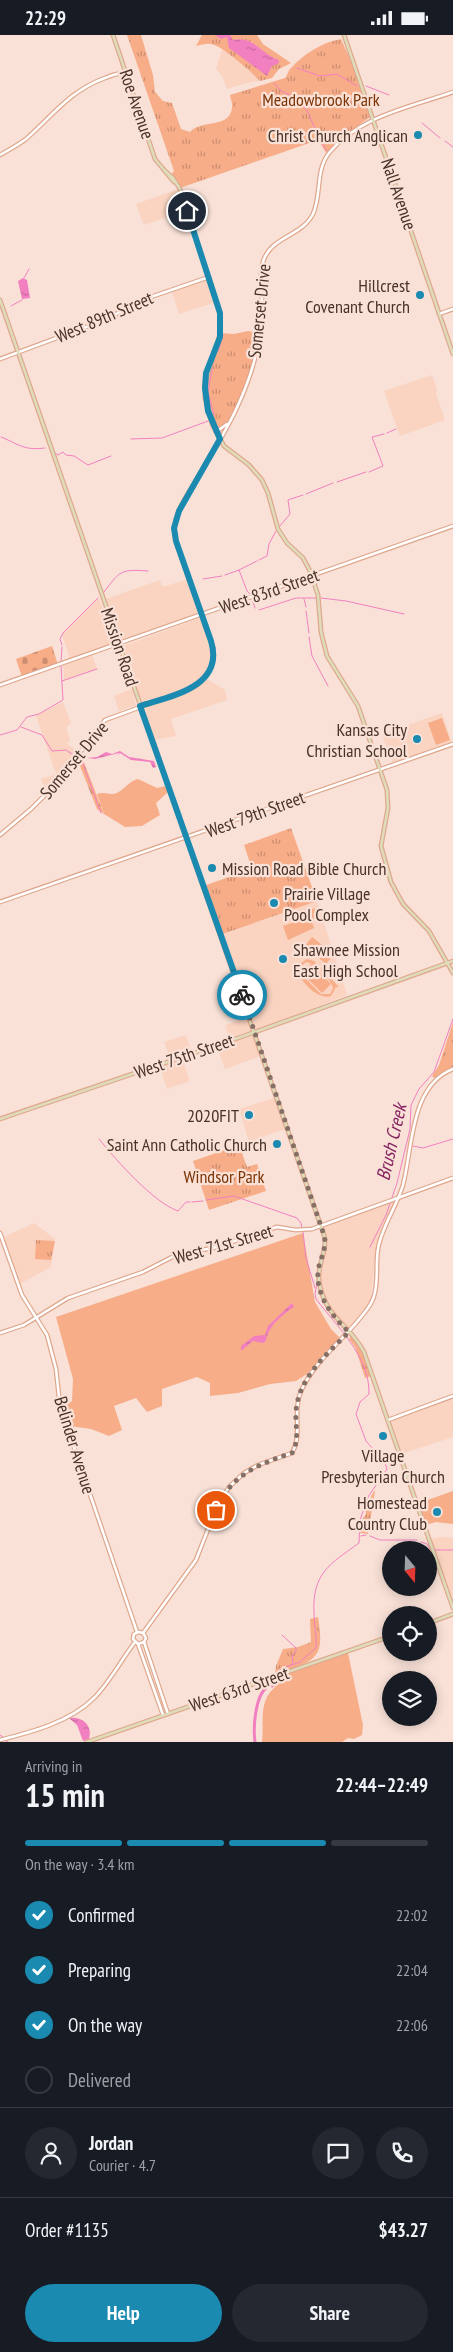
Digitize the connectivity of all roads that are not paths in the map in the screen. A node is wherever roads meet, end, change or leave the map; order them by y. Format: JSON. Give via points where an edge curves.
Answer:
{"nodes":[{"id":1,"x":113,"y":35,"type":"edge"},
{"id":2,"x":344,"y":35,"type":"edge"},
{"id":3,"x":124,"y":67,"type":"junction"},
{"id":4,"x":118,"y":73,"type":"junction"},
{"id":5,"x":127,"y":75,"type":"junction"},
{"id":6,"x":453,"y":92,"type":"edge"},
{"id":7,"x":373,"y":120,"type":"junction"},
{"id":8,"x":0,"y":155,"type":"edge"},
{"id":9,"x":209,"y":277,"type":"junction"},
{"id":10,"x":0,"y":300,"type":"edge"},
{"id":11,"x":453,"y":309,"type":"edge"},
{"id":12,"x":439,"y":314,"type":"junction"},
{"id":13,"x":18,"y":353,"type":"junction"},
{"id":14,"x":453,"y":353,"type":"edge"},
{"id":15,"x":0,"y":359,"type":"edge"},
{"id":16,"x":230,"y":422,"type":"junction"},
{"id":17,"x":216,"y":432,"type":"junction"},
{"id":18,"x":220,"y":439,"type":"junction"},
{"id":19,"x":453,"y":526,"type":"edge"},
{"id":20,"x":312,"y":576,"type":"junction"},
{"id":21,"x":202,"y":615,"type":"junction"},
{"id":22,"x":118,"y":644,"type":"junction"},
{"id":23,"x":0,"y":685,"type":"edge"},
{"id":24,"x":140,"y":706,"type":"junction"},
{"id":25,"x":453,"y":744,"type":"edge"},
{"id":26,"x":380,"y":770,"type":"junction"},
{"id":27,"x":0,"y":835,"type":"edge"},
{"id":28,"x":187,"y":839,"type":"junction"},
{"id":29,"x":0,"y":902,"type":"edge"},
{"id":30,"x":453,"y":961,"type":"edge"},
{"id":31,"x":448,"y":963,"type":"junction"},
{"id":32,"x":453,"y":973,"type":"edge"},
{"id":33,"x":254,"y":1032,"type":"junction"},
{"id":34,"x":453,"y":1069,"type":"edge"},
{"id":35,"x":0,"y":1119,"type":"edge"},
{"id":36,"x":453,"y":1178,"type":"edge"},
{"id":37,"x":399,"y":1198,"type":"junction"},
{"id":38,"x":321,"y":1226,"type":"junction"},
{"id":39,"x":0,"y":1233,"type":"edge"},
{"id":40,"x":37,"y":1317,"type":"junction"},
{"id":41,"x":0,"y":1333,"type":"edge"},
{"id":42,"x":348,"y":1333,"type":"junction"},
{"id":43,"x":453,"y":1396,"type":"edge"},
{"id":44,"x":388,"y":1420,"type":"junction"},
{"id":45,"x":453,"y":1609,"type":"edge"},
{"id":46,"x":453,"y":1614,"type":"edge"},
{"id":47,"x":437,"y":1620,"type":"edge"},
{"id":48,"x":137,"y":1632,"type":"junction"},
{"id":49,"x":143,"y":1633,"type":"junction"},
{"id":50,"x":382,"y":1639,"type":"edge"},
{"id":51,"x":144,"y":1642,"type":"junction"},
{"id":52,"x":137,"y":1643,"type":"junction"},
{"id":53,"x":168,"y":1714,"type":"junction"},
{"id":54,"x":163,"y":1715,"type":"junction"},
{"id":55,"x":0,"y":1740,"type":"edge"},
{"id":56,"x":87,"y":1742,"type":"edge"}],
"edges":[{"from":1,"to":3,"type":"main road","name":"Roe Avenue"},
{"from":2,"to":7,"type":"main road","name":"Nall Avenue"},
{"from":3,"to":4,"type":"street"},
{"from":3,"to":5,"type":"main road","name":"Roe Avenue"},
{"from":4,"to":5,"type":"street"},
{"from":4,"to":8,"type":"street","via":[[76,92],[24,141]]},
{"from":5,"to":9,"type":"main road","name":"Roe Avenue","via":[[154,156],[180,191]]},
{"from":6,"to":7,"type":"street","name":"Somerset Drive"},
{"from":7,"to":12,"type":"main road","name":"Nall Avenue"},
{"from":7,"to":16,"type":"street","name":"Somerset Drive","via":[[355,129],[330,152],[320,172],[311,218],[276,243],[265,256],[261,270],[262,311],[257,351]]},
{"from":9,"to":13,"type":"street","name":"West 89th Street","via":[[142,300],[105,320]]},
{"from":9,"to":17,"type":"main road","name":"Roe Avenue","via":[[221,320],[220,337],[206,373],[205,388],[208,411]]},
{"from":10,"to":13,"type":"main road","name":"Mission Road"},
{"from":11,"to":12,"type":"street"},
{"from":12,"to":14,"type":"main road","name":"Nall Avenue"},
{"from":13,"to":15,"type":"street","name":"West 89th Street"},
{"from":13,"to":22,"type":"main road","name":"Mission Road"},
{"from":16,"to":17,"type":"street"},
{"from":16,"to":18,"type":"street","name":"Somerset Drive"},
{"from":17,"to":18,"type":"main road","name":"Roe Avenue"},
{"from":18,"to":20,"type":"main road","name":"Roe Avenue","via":[[259,477],[268,493],[278,529],[306,562]]},
{"from":18,"to":21,"type":"street","name":"Somerset Drive","via":[[179,511],[175,525],[176,541]]},
{"from":19,"to":20,"type":"street","name":"West 83rd Street"},
{"from":20,"to":21,"type":"street","name":"West 83rd Street"},
{"from":20,"to":26,"type":"main road","name":"Roe Avenue","via":[[327,655],[358,706]]},
{"from":21,"to":22,"type":"street","name":"West 83rd Street"},
{"from":21,"to":24,"type":"street","name":"Somerset Drive","via":[[214,651],[213,663],[206,675],[190,689]]},
{"from":22,"to":23,"type":"street","name":"West 83rd Street"},
{"from":22,"to":24,"type":"main road","name":"Mission Road"},
{"from":24,"to":27,"type":"street","name":"Somerset Drive","via":[[101,724],[52,787]]},
{"from":24,"to":28,"type":"main road","name":"Mission Road"},
{"from":25,"to":26,"type":"street","name":"West 79th Street"},
{"from":26,"to":28,"type":"street","name":"West 79th Street"},
{"from":26,"to":31,"type":"main road","name":"Roe Avenue","via":[[388,798],[380,839],[386,867],[398,896],[429,931]]},
{"from":28,"to":29,"type":"street","name":"West 79th Street"},
{"from":28,"to":33,"type":"main road","name":"Mission Road"},
{"from":30,"to":31,"type":"main road","name":"West 75th Street"},
{"from":31,"to":32,"type":"main road","name":"Roe Avenue"},
{"from":31,"to":33,"type":"main road","name":"West 75th Street"},
{"from":33,"to":35,"type":"main road","name":"West 75th Street"},
{"from":33,"to":38,"type":"main road","name":"Mission Road"},
{"from":34,"to":37,"type":"street","via":[[435,1079],[422,1097]]},
{"from":36,"to":37,"type":"street","name":"West 71st Street"},
{"from":37,"to":38,"type":"street","name":"West 71st Street"},
{"from":37,"to":42,"type":"street","via":[[379,1242],[371,1303]]},
{"from":38,"to":40,"type":"street","name":"West 71st Street","via":[[302,1230],[277,1227],[213,1248],[178,1254],[143,1272],[68,1298]]},
{"from":38,"to":42,"type":"main road","name":"Mission Road","via":[[325,1241],[318,1273],[322,1294],[332,1314]]},
{"from":39,"to":40,"type":"street","name":"Belinder Avenue","via":[[22,1295]]},
{"from":40,"to":41,"type":"street","name":"West 71st Street"},
{"from":40,"to":48,"type":"street","name":"Belinder Avenue","via":[[50,1345],[62,1413]]},
{"from":42,"to":44,"type":"main road","name":"Mission Road","via":[[364,1352]]},
{"from":42,"to":49,"type":"street","via":[[318,1364],[300,1393],[296,1412],[298,1438],[292,1453],[258,1465],[230,1487],[217,1506],[196,1560]]},
{"from":43,"to":44,"type":"street"},
{"from":44,"to":45,"type":"main road","name":"Mission Road"},
{"from":46,"to":47,"type":"main road"},
{"from":48,"to":49,"type":"street"},
{"from":48,"to":52,"type":"street","via":[[134,1635]]},
{"from":49,"to":51,"type":"street"},
{"from":50,"to":53,"type":"main road","name":"West 63rd Street"},
{"from":51,"to":52,"type":"street"},
{"from":51,"to":53,"type":"street"},
{"from":52,"to":54,"type":"street"},
{"from":52,"to":55,"type":"street","via":[[85,1706],[47,1726]]},
{"from":53,"to":54,"type":"main road","name":"West 63rd Street"},
{"from":54,"to":56,"type":"main road","name":"West 63rd Street"}]}
